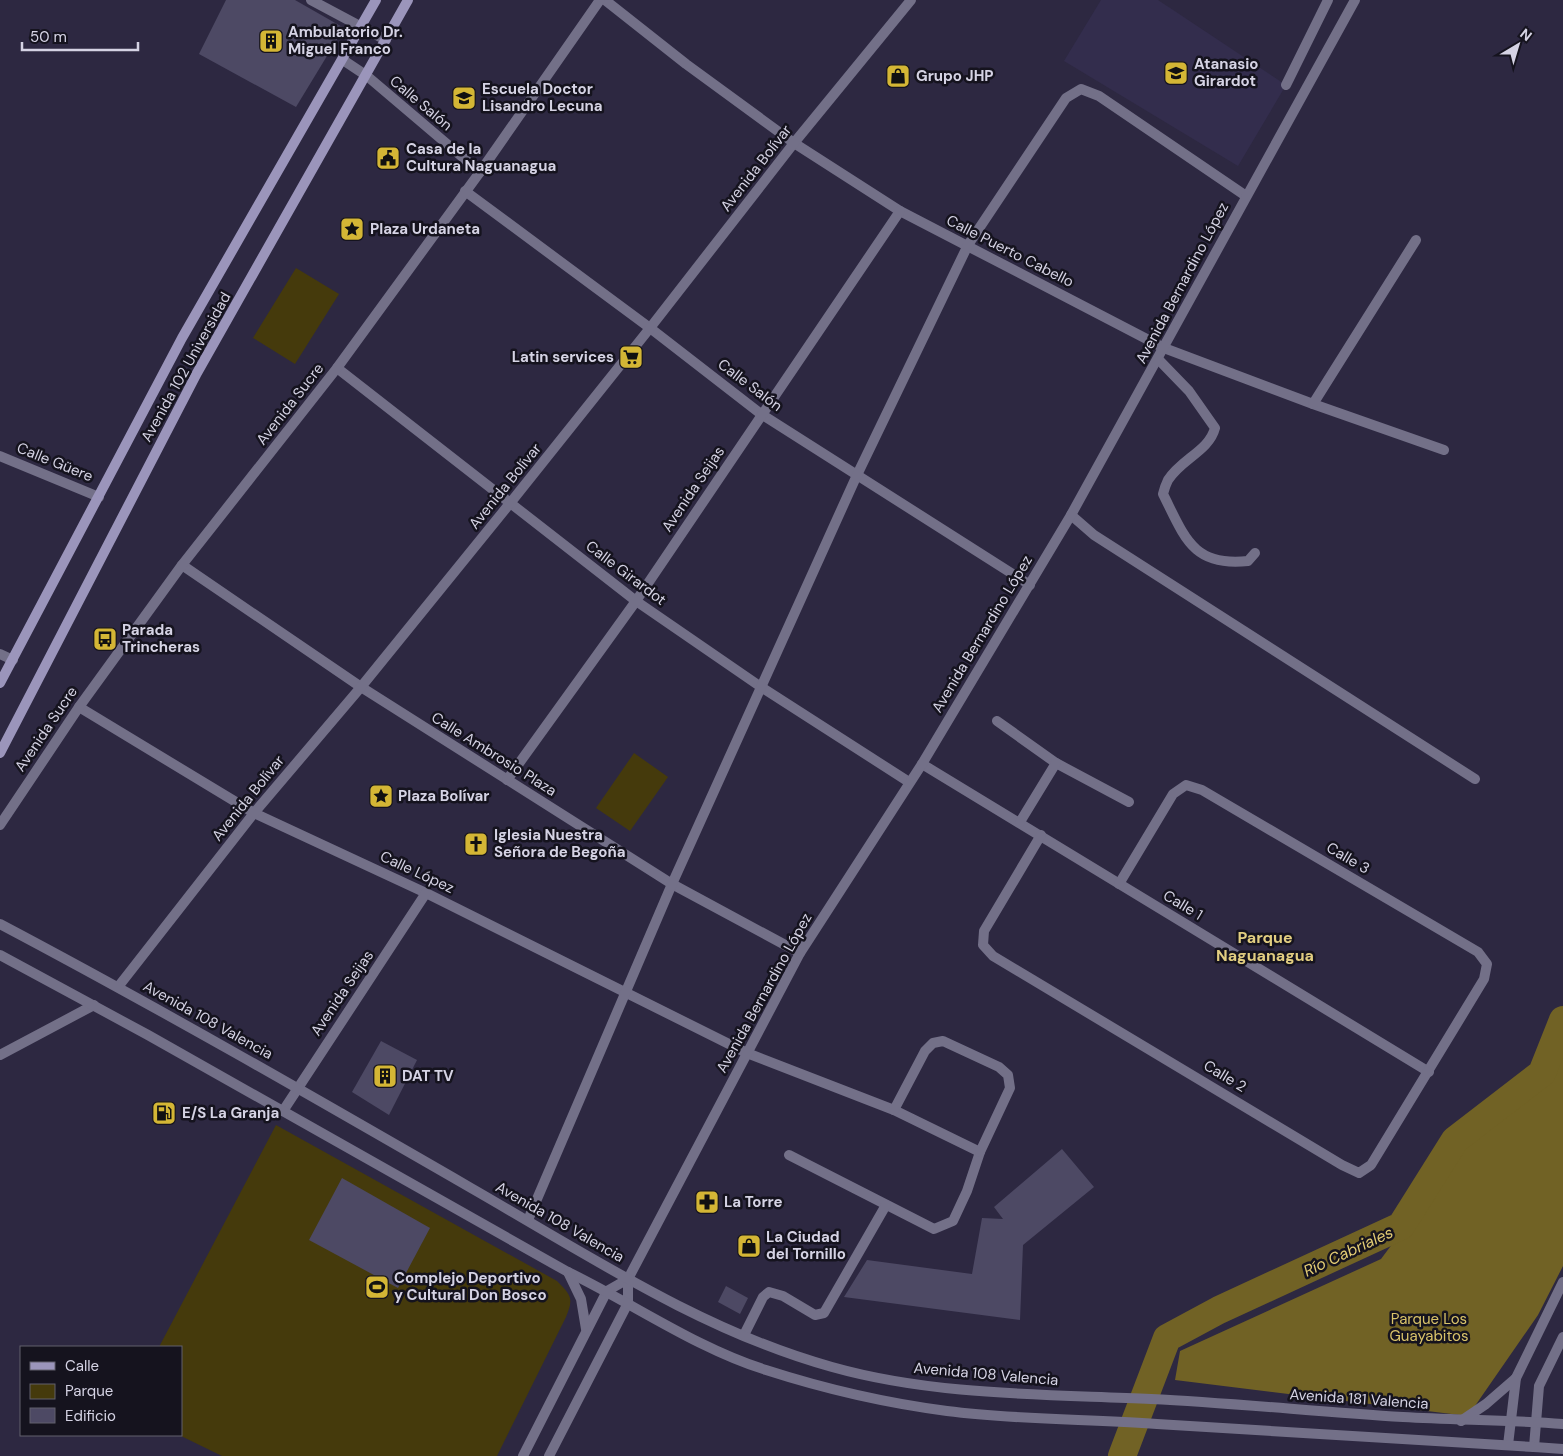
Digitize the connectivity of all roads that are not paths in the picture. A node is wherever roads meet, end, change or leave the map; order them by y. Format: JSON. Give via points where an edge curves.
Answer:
{"nodes":[{"id":1,"x":311,"y":0,"type":"edge"},
{"id":2,"x":376,"y":0,"type":"edge"},
{"id":3,"x":408,"y":0,"type":"edge"},
{"id":4,"x":600,"y":0,"type":"edge"},
{"id":5,"x":605,"y":0,"type":"edge"},
{"id":6,"x":912,"y":0,"type":"edge"},
{"id":7,"x":1328,"y":0,"type":"edge"},
{"id":8,"x":1355,"y":0,"type":"edge"},
{"id":9,"x":361,"y":27,"type":"junction"},
{"id":10,"x":386,"y":40,"type":"junction"},
{"id":11,"x":342,"y":60,"type":"junction"},
{"id":12,"x":367,"y":76,"type":"junction"},
{"id":13,"x":1286,"y":85,"type":"dead end"},
{"id":14,"x":794,"y":143,"type":"junction"},
{"id":15,"x":480,"y":172,"type":"junction"},
{"id":16,"x":465,"y":191,"type":"junction"},
{"id":17,"x":1246,"y":196,"type":"junction"},
{"id":18,"x":900,"y":211,"type":"junction"},
{"id":19,"x":1416,"y":240,"type":"dead end"},
{"id":20,"x":968,"y":244,"type":"junction"},
{"id":21,"x":650,"y":328,"type":"junction"},
{"id":22,"x":1164,"y":348,"type":"junction"},
{"id":23,"x":1158,"y":359,"type":"junction"},
{"id":24,"x":338,"y":368,"type":"junction"},
{"id":25,"x":1314,"y":404,"type":"junction"},
{"id":26,"x":761,"y":414,"type":"junction"},
{"id":27,"x":1444,"y":450,"type":"dead end"},
{"id":28,"x":0,"y":456,"type":"edge"},
{"id":29,"x":857,"y":475,"type":"junction"},
{"id":30,"x":99,"y":497,"type":"junction"},
{"id":31,"x":512,"y":502,"type":"junction"},
{"id":32,"x":1071,"y":515,"type":"junction"},
{"id":33,"x":1255,"y":553,"type":"dead end"},
{"id":34,"x":182,"y":565,"type":"junction"},
{"id":35,"x":1030,"y":585,"type":"junction"},
{"id":36,"x":636,"y":601,"type":"junction"},
{"id":37,"x":0,"y":654,"type":"edge"},
{"id":38,"x":12,"y":660,"type":"junction"},
{"id":39,"x":0,"y":683,"type":"edge"},
{"id":40,"x":361,"y":687,"type":"junction"},
{"id":41,"x":761,"y":688,"type":"junction"},
{"id":42,"x":79,"y":707,"type":"junction"},
{"id":43,"x":997,"y":721,"type":"dead end"},
{"id":44,"x":0,"y":753,"type":"edge"},
{"id":45,"x":1056,"y":763,"type":"junction"},
{"id":46,"x":922,"y":764,"type":"junction"},
{"id":47,"x":1475,"y":779,"type":"dead end"},
{"id":48,"x":507,"y":780,"type":"junction"},
{"id":49,"x":910,"y":782,"type":"junction"},
{"id":50,"x":1129,"y":802,"type":"dead end"},
{"id":51,"x":254,"y":813,"type":"junction"},
{"id":52,"x":1020,"y":822,"type":"junction"},
{"id":53,"x":0,"y":825,"type":"edge"},
{"id":54,"x":1041,"y":835,"type":"junction"},
{"id":55,"x":672,"y":884,"type":"junction"},
{"id":56,"x":1119,"y":884,"type":"junction"},
{"id":57,"x":426,"y":892,"type":"junction"},
{"id":58,"x":0,"y":924,"type":"edge"},
{"id":59,"x":800,"y":953,"type":"junction"},
{"id":60,"x":0,"y":955,"type":"edge"},
{"id":61,"x":118,"y":986,"type":"junction"},
{"id":62,"x":628,"y":992,"type":"junction"},
{"id":63,"x":94,"y":1005,"type":"junction"},
{"id":64,"x":747,"y":1053,"type":"junction"},
{"id":65,"x":0,"y":1055,"type":"edge"},
{"id":66,"x":1429,"y":1072,"type":"junction"},
{"id":67,"x":297,"y":1088,"type":"junction"},
{"id":68,"x":894,"y":1110,"type":"junction"},
{"id":69,"x":283,"y":1111,"type":"junction"},
{"id":70,"x":980,"y":1152,"type":"junction"},
{"id":71,"x":789,"y":1155,"type":"dead end"},
{"id":72,"x":886,"y":1205,"type":"junction"},
{"id":73,"x":528,"y":1220,"type":"junction"},
{"id":74,"x":568,"y":1272,"type":"junction"},
{"id":75,"x":628,"y":1279,"type":"junction"},
{"id":76,"x":1563,"y":1282,"type":"edge"},
{"id":77,"x":607,"y":1291,"type":"junction"},
{"id":78,"x":628,"y":1303,"type":"junction"},
{"id":79,"x":586,"y":1329,"type":"junction"},
{"id":80,"x":744,"y":1335,"type":"junction"},
{"id":81,"x":1563,"y":1337,"type":"edge"},
{"id":82,"x":1516,"y":1378,"type":"junction"},
{"id":83,"x":1153,"y":1399,"type":"joint"},
{"id":84,"x":1461,"y":1421,"type":"junction"},
{"id":85,"x":1510,"y":1421,"type":"junction"},
{"id":86,"x":1538,"y":1422,"type":"junction"},
{"id":87,"x":1563,"y":1424,"type":"edge"},
{"id":88,"x":1508,"y":1446,"type":"junction"},
{"id":89,"x":1534,"y":1447,"type":"junction"},
{"id":90,"x":1563,"y":1449,"type":"edge"},
{"id":91,"x":523,"y":1456,"type":"edge"},
{"id":92,"x":549,"y":1456,"type":"edge"}],
"edges":[{"from":1,"to":9,"type":"street"},
{"from":2,"to":9,"type":"main road","name":"Avenida 102 Universidad"},
{"from":3,"to":10,"type":"main road","name":"Avenida 102 Universidad"},
{"from":4,"to":15,"type":"street","name":"Avenida Sucre"},
{"from":5,"to":14,"type":"street","name":"Calle Puerto Cabello"},
{"from":6,"to":14,"type":"street","name":"Avenida Bolívar"},
{"from":7,"to":13,"type":"street"},
{"from":8,"to":17,"type":"street","name":"Avenida Bernardino López"},
{"from":9,"to":10,"type":"street"},
{"from":9,"to":11,"type":"main road","name":"Avenida 102 Universidad"},
{"from":10,"to":12,"type":"main road","name":"Avenida 102 Universidad"},
{"from":11,"to":12,"type":"street"},
{"from":11,"to":30,"type":"main road","name":"Avenida 102 Universidad","via":[[182,338]]},
{"from":12,"to":15,"type":"street","name":"Calle Salón"},
{"from":12,"to":44,"type":"main road","name":"Avenida 102 Universidad","via":[[197,373]]},
{"from":14,"to":18,"type":"street","name":"Calle Puerto Cabello"},
{"from":14,"to":21,"type":"street","name":"Avenida Bolívar"},
{"from":15,"to":16,"type":"street","name":"Avenida Sucre"},
{"from":16,"to":21,"type":"street","name":"Calle Salón"},
{"from":16,"to":24,"type":"street","name":"Avenida Sucre"},
{"from":17,"to":20,"type":"street","via":[[1099,96],[1081,89],[1066,98]]},
{"from":17,"to":22,"type":"street","name":"Avenida Bernardino López"},
{"from":18,"to":20,"type":"street","name":"Calle Puerto Cabello"},
{"from":18,"to":26,"type":"street","name":"Avenida Seijas"},
{"from":19,"to":25,"type":"street"},
{"from":20,"to":22,"type":"street","name":"Calle Puerto Cabello"},
{"from":20,"to":29,"type":"street"},
{"from":21,"to":26,"type":"street","name":"Calle Salón"},
{"from":21,"to":31,"type":"street","name":"Avenida Bolívar"},
{"from":22,"to":23,"type":"street","name":"Avenida Bernardino López"},
{"from":22,"to":25,"type":"street","name":"Calle Puerto Cabello"},
{"from":23,"to":32,"type":"street","name":"Avenida Bernardino López"},
{"from":23,"to":33,"type":"street","via":[[1189,391],[1215,428],[1212,438],[1185,461],[1165,487],[1163,494],[1177,524],[1192,546],[1209,559],[1227,564],[1248,561]]},
{"from":24,"to":31,"type":"street","name":"Calle Girardot"},
{"from":24,"to":34,"type":"street","name":"Avenida Sucre"},
{"from":25,"to":27,"type":"street","name":"Calle Puerto Cabello"},
{"from":26,"to":29,"type":"street","name":"Calle Salón"},
{"from":26,"to":36,"type":"street","name":"Avenida Seijas"},
{"from":28,"to":30,"type":"street","name":"Calle Güere"},
{"from":29,"to":35,"type":"street","name":"Calle Salón"},
{"from":29,"to":41,"type":"street"},
{"from":30,"to":38,"type":"main road","name":"Avenida 102 Universidad"},
{"from":31,"to":36,"type":"street","name":"Calle Girardot"},
{"from":31,"to":40,"type":"street","name":"Avenida Bolívar"},
{"from":32,"to":35,"type":"street","name":"Avenida Bernardino López"},
{"from":32,"to":47,"type":"street","via":[[1094,535]]},
{"from":34,"to":40,"type":"street","name":"Calle Ambrosio Plaza"},
{"from":34,"to":42,"type":"street","name":"Avenida Sucre"},
{"from":35,"to":46,"type":"street","name":"Avenida Bernardino López"},
{"from":36,"to":41,"type":"street","name":"Calle Girardot"},
{"from":36,"to":48,"type":"street","name":"Avenida Seijas"},
{"from":37,"to":38,"type":"street"},
{"from":38,"to":39,"type":"main road","name":"Avenida 102 Universidad"},
{"from":40,"to":48,"type":"street","name":"Calle Ambrosio Plaza"},
{"from":40,"to":51,"type":"street","name":"Avenida Bolívar"},
{"from":41,"to":49,"type":"street","name":"Calle Girardot"},
{"from":41,"to":55,"type":"street"},
{"from":42,"to":51,"type":"street","name":"Calle López"},
{"from":42,"to":53,"type":"street","name":"Avenida Sucre"},
{"from":43,"to":45,"type":"street"},
{"from":45,"to":50,"type":"street"},
{"from":45,"to":52,"type":"street"},
{"from":46,"to":49,"type":"street","name":"Avenida Bernardino López"},
{"from":46,"to":52,"type":"street","name":"Calle 1"},
{"from":48,"to":55,"type":"street","name":"Calle Ambrosio Plaza"},
{"from":49,"to":59,"type":"street","name":"Avenida Bernardino López"},
{"from":51,"to":57,"type":"street","name":"Calle López"},
{"from":51,"to":61,"type":"street","name":"Avenida Bolívar"},
{"from":52,"to":54,"type":"street","name":"Calle 1"},
{"from":54,"to":56,"type":"street","name":"Calle 1"},
{"from":54,"to":66,"type":"street","name":"Calle 2","via":[[984,931],[983,945],[993,956],[1359,1173],[1371,1165]]},
{"from":55,"to":59,"type":"street","name":"Calle Ambrosio Plaza"},
{"from":55,"to":62,"type":"street"},
{"from":56,"to":66,"type":"street","name":"Calle 1"},
{"from":56,"to":66,"type":"street","name":"Calle 3","via":[[1173,794],[1186,785],[1202,790],[1478,952],[1487,964],[1484,979]]},
{"from":57,"to":62,"type":"street","name":"Calle López"},
{"from":57,"to":67,"type":"street","name":"Avenida Seijas"},
{"from":58,"to":61,"type":"street","name":"Avenida 108 Valencia"},
{"from":59,"to":64,"type":"street","name":"Avenida Bernardino López"},
{"from":60,"to":63,"type":"street"},
{"from":61,"to":67,"type":"street","name":"Avenida 108 Valencia"},
{"from":62,"to":64,"type":"street","name":"Calle López"},
{"from":62,"to":73,"type":"street"},
{"from":63,"to":65,"type":"street"},
{"from":63,"to":69,"type":"street"},
{"from":64,"to":68,"type":"street","name":"Calle López"},
{"from":64,"to":75,"type":"street","name":"Avenida Bernardino López"},
{"from":67,"to":69,"type":"street","name":"Avenida Seijas"},
{"from":67,"to":73,"type":"street","name":"Avenida 108 Valencia"},
{"from":68,"to":70,"type":"street","name":"Calle López"},
{"from":68,"to":70,"type":"street","via":[[932,1043],[943,1041],[999,1067],[1008,1075],[1010,1088]]},
{"from":69,"to":74,"type":"street"},
{"from":70,"to":72,"type":"street","via":[[953,1221],[934,1229]]},
{"from":71,"to":72,"type":"street"},
{"from":72,"to":80,"type":"street","via":[[824,1312],[815,1315],[783,1296],[769,1292],[763,1297]]},
{"from":73,"to":75,"type":"street","name":"Avenida 108 Valencia"},
{"from":74,"to":77,"type":"street"},
{"from":74,"to":79,"type":"street","via":[[581,1299]]},
{"from":75,"to":77,"type":"street"},
{"from":75,"to":78,"type":"street"},
{"from":75,"to":80,"type":"street","name":"Avenida 108 Valencia"},
{"from":76,"to":82,"type":"street"},
{"from":77,"to":78,"type":"street"},
{"from":77,"to":79,"type":"street"},
{"from":78,"to":88,"type":"street","via":[[688,1337],[754,1366],[828,1389],[947,1411]]},
{"from":78,"to":92,"type":"street"},
{"from":79,"to":91,"type":"street"},
{"from":80,"to":83,"type":"street","name":"Avenida 108 Valencia","via":[[835,1368],[900,1381],[948,1388]]},
{"from":81,"to":86,"type":"street","via":[[1538,1386]]},
{"from":82,"to":84,"type":"street"},
{"from":82,"to":85,"type":"street"},
{"from":83,"to":84,"type":"street","name":"Avenida 181 Valencia"},
{"from":84,"to":85,"type":"street","name":"Avenida 181 Valencia"},
{"from":85,"to":86,"type":"street","name":"Avenida 181 Valencia"},
{"from":85,"to":88,"type":"street"},
{"from":86,"to":87,"type":"street","name":"Avenida 181 Valencia"},
{"from":86,"to":89,"type":"street"},
{"from":88,"to":89,"type":"street"},
{"from":89,"to":90,"type":"street"}]}
